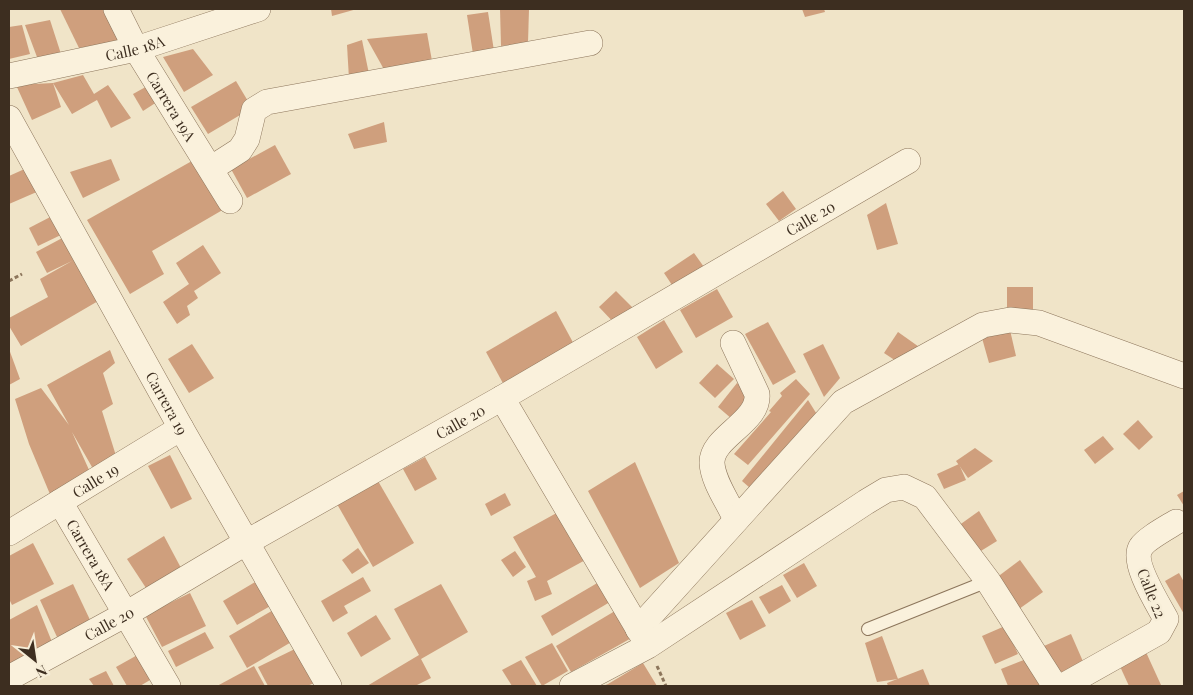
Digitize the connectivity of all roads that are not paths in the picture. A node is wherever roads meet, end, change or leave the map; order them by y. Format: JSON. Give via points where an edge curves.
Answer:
{"nodes":[{"id":1,"x":116,"y":9,"type":"edge"},
{"id":2,"x":258,"y":9,"type":"edge"},
{"id":3,"x":590,"y":43,"type":"dead end"},
{"id":4,"x":136,"y":49,"type":"junction"},
{"id":5,"x":9,"y":76,"type":"edge"},
{"id":6,"x":9,"y":118,"type":"edge"},
{"id":7,"x":908,"y":161,"type":"dead end"},
{"id":8,"x":212,"y":168,"type":"junction"},
{"id":9,"x":230,"y":201,"type":"dead end"},
{"id":10,"x":733,"y":343,"type":"dead end"},
{"id":11,"x":1184,"y":376,"type":"edge"},
{"id":12,"x":502,"y":398,"type":"junction"},
{"id":13,"x":181,"y":428,"type":"junction"},
{"id":14,"x":60,"y":502,"type":"junction"},
{"id":15,"x":736,"y":520,"type":"junction"},
{"id":16,"x":1176,"y":522,"type":"dead end"},
{"id":17,"x":9,"y":533,"type":"edge"},
{"id":18,"x":247,"y":542,"type":"junction"},
{"id":19,"x":988,"y":580,"type":"junction"},
{"id":20,"x":126,"y":614,"type":"junction"},
{"id":21,"x":868,"y":629,"type":"dead end"},
{"id":22,"x":643,"y":638,"type":"junction"},
{"id":23,"x":9,"y":678,"type":"edge"},
{"id":24,"x":168,"y":686,"type":"edge"},
{"id":25,"x":329,"y":686,"type":"edge"},
{"id":26,"x":572,"y":686,"type":"edge"},
{"id":27,"x":1055,"y":686,"type":"edge"},
{"id":28,"x":1063,"y":686,"type":"edge"}],
"edges":[{"from":1,"to":4,"type":"street","name":"Carrera 19A"},
{"from":2,"to":4,"type":"street","name":"Calle 18A"},
{"from":3,"to":8,"type":"street","via":[[267,102],[254,110],[247,139],[240,150]]},
{"from":4,"to":5,"type":"street","name":"Calle 18A"},
{"from":4,"to":8,"type":"street","name":"Carrera 19A"},
{"from":6,"to":13,"type":"street","name":"Carrera 19"},
{"from":7,"to":12,"type":"street","name":"Calle 20"},
{"from":8,"to":9,"type":"street","name":"Carrera 19A"},
{"from":10,"to":15,"type":"street","via":[[758,401],[749,416],[716,450],[712,461],[714,473]]},
{"from":11,"to":15,"type":"street","via":[[1039,323],[1010,320],[983,325],[843,402]]},
{"from":12,"to":18,"type":"street","name":"Calle 20"},
{"from":12,"to":22,"type":"street"},
{"from":13,"to":14,"type":"street","name":"Calle 19"},
{"from":13,"to":18,"type":"street","name":"Carrera 19"},
{"from":14,"to":17,"type":"street","name":"Calle 19"},
{"from":14,"to":20,"type":"street","name":"Carrera 18A"},
{"from":15,"to":22,"type":"street"},
{"from":16,"to":28,"type":"street","name":"Calle 22","via":[[1141,546],[1138,556],[1142,572],[1166,619],[1159,632]]},
{"from":18,"to":20,"type":"street","name":"Calle 20"},
{"from":18,"to":25,"type":"street","name":"Carrera 19"},
{"from":19,"to":21,"type":"lane"},
{"from":19,"to":22,"type":"street","via":[[925,497],[904,487],[886,490]]},
{"from":19,"to":27,"type":"street"},
{"from":20,"to":23,"type":"street","name":"Calle 20"},
{"from":20,"to":24,"type":"street","name":"Carrera 18A"},
{"from":22,"to":26,"type":"street"}]}
